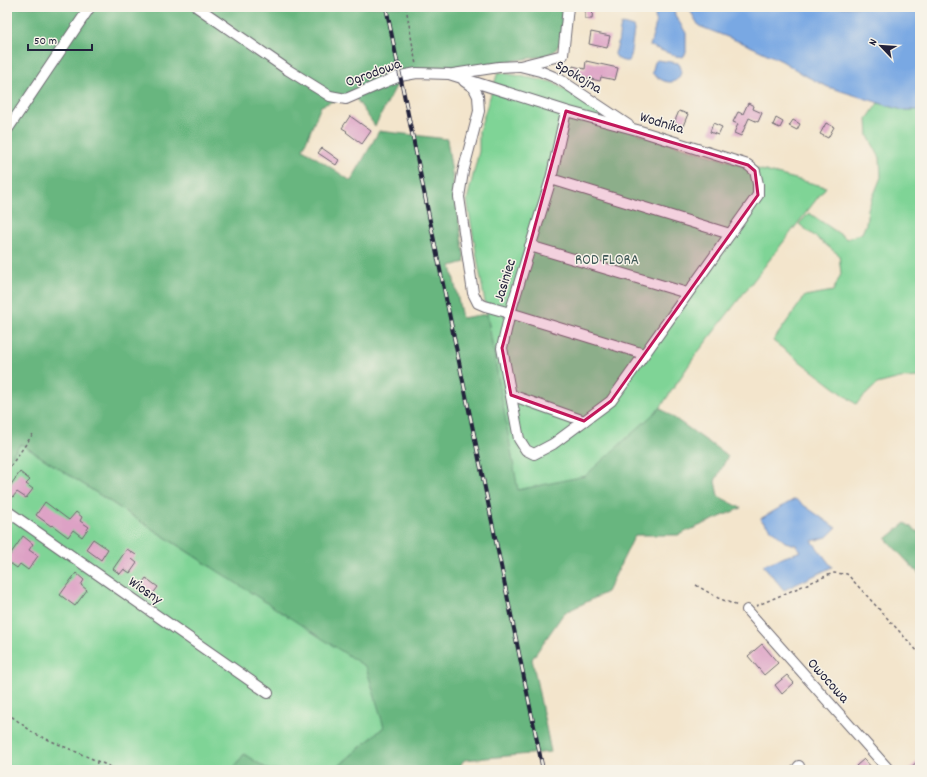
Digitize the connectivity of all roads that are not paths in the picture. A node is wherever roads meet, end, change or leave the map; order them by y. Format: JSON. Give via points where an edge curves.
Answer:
{"nodes":[{"id":1,"x":90,"y":7,"type":"edge"},
{"id":2,"x":197,"y":7,"type":"edge"},
{"id":3,"x":568,"y":7,"type":"edge"},
{"id":4,"x":520,"y":66,"type":"junction"},
{"id":5,"x":449,"y":74,"type":"junction"},
{"id":6,"x":566,"y":111,"type":"junction"},
{"id":7,"x":7,"y":130,"type":"edge"},
{"id":8,"x":637,"y":130,"type":"junction"},
{"id":9,"x":550,"y":179,"type":"junction"},
{"id":10,"x":730,"y":234,"type":"junction"},
{"id":11,"x":530,"y":246,"type":"junction"},
{"id":12,"x":687,"y":293,"type":"junction"},
{"id":13,"x":510,"y":313,"type":"junction"},
{"id":14,"x":644,"y":354,"type":"junction"},
{"id":15,"x":511,"y":395,"type":"junction"},
{"id":16,"x":584,"y":421,"type":"junction"},
{"id":17,"x":7,"y":511,"type":"edge"},
{"id":18,"x":747,"y":610,"type":"road end"},
{"id":19,"x":268,"y":693,"type":"dead end"},
{"id":20,"x":889,"y":770,"type":"edge"}],
"edges":[{"from":1,"to":7,"type":"street"},
{"from":2,"to":5,"type":"street","name":"Ogrodowa","via":[[330,96],[346,99],[400,76],[417,73]]},
{"from":3,"to":4,"type":"street","name":"Spokojna","via":[[563,56]]},
{"from":4,"to":5,"type":"street"},
{"from":4,"to":8,"type":"street","name":"Spokojna","via":[[559,79]]},
{"from":5,"to":6,"type":"street","name":"Ogrodowa"},
{"from":5,"to":13,"type":"street","via":[[474,88],[478,96],[479,111],[459,196],[474,293],[478,303]]},
{"from":6,"to":8,"type":"street","name":"Wodnika"},
{"from":6,"to":9,"type":"street","name":"Jasiniec"},
{"from":8,"to":10,"type":"street","name":"Wodnika","via":[[748,165],[755,171],[758,195]]},
{"from":9,"to":10,"type":"street"},
{"from":9,"to":11,"type":"street","name":"Jasiniec"},
{"from":10,"to":12,"type":"street"},
{"from":11,"to":12,"type":"street"},
{"from":11,"to":13,"type":"street","name":"Jasiniec"},
{"from":12,"to":14,"type":"street"},
{"from":13,"to":14,"type":"street"},
{"from":13,"to":15,"type":"street","name":"Jasiniec","via":[[502,348]]},
{"from":14,"to":16,"type":"street","via":[[610,401]]},
{"from":15,"to":16,"type":"street"},
{"from":15,"to":16,"type":"street","name":"Jasiniec","via":[[519,439],[526,450],[534,454],[553,444]]},
{"from":17,"to":19,"type":"street","name":"Wiosny"},
{"from":18,"to":20,"type":"street","name":"Owocowa"}]}
